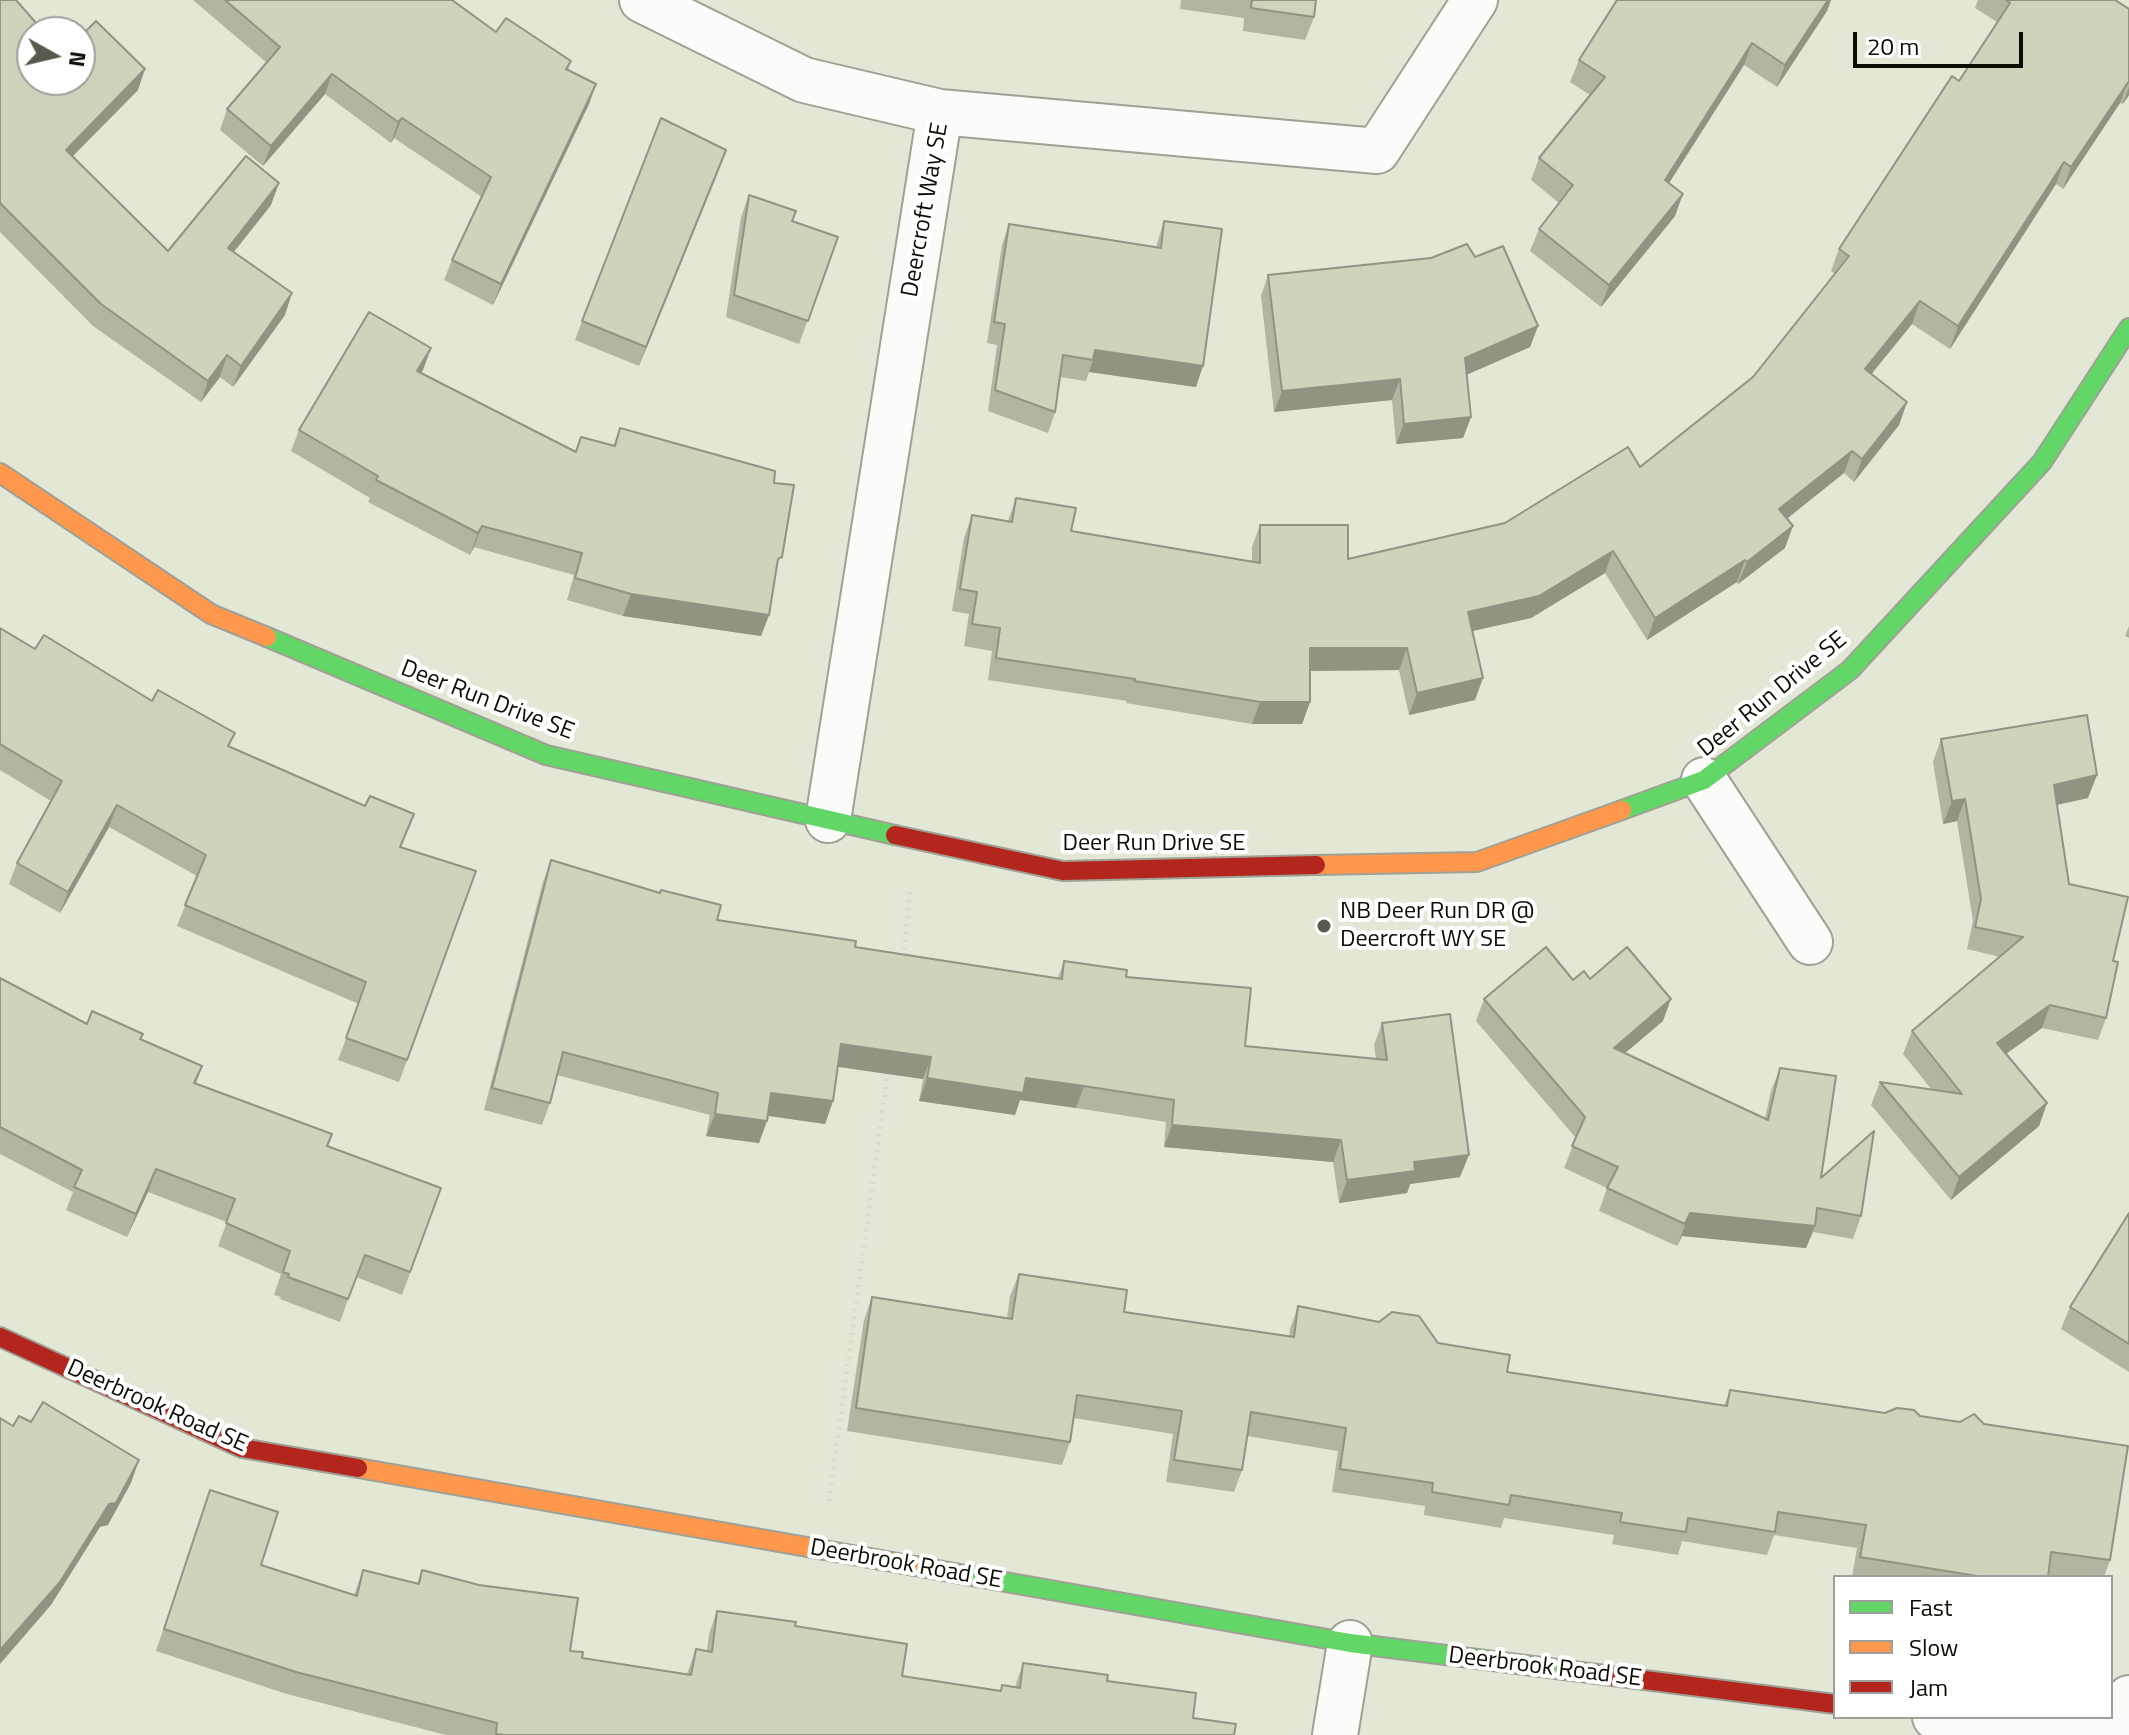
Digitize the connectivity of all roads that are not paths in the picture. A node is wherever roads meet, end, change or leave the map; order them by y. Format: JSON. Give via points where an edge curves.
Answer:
{"nodes":[{"id":1,"x":642,"y":0,"type":"edge"},
{"id":2,"x":1475,"y":0,"type":"edge"},
{"id":3,"x":940,"y":112,"type":"junction"},
{"id":4,"x":2129,"y":328,"type":"edge"},
{"id":5,"x":0,"y":473,"type":"edge"},
{"id":6,"x":1704,"y":780,"type":"junction"},
{"id":7,"x":828,"y":820,"type":"junction"},
{"id":8,"x":1810,"y":942,"type":"dead end"},
{"id":9,"x":0,"y":1337,"type":"edge"},
{"id":10,"x":1350,"y":1643,"type":"junction"},
{"id":11,"x":2129,"y":1698,"type":"edge"},
{"id":12,"x":1833,"y":1704,"type":"edge"},
{"id":13,"x":1951,"y":1719,"type":"edge"},
{"id":14,"x":1335,"y":1735,"type":"edge"},
{"id":15,"x":2077,"y":1735,"type":"edge"},
{"id":16,"x":2105,"y":1735,"type":"edge"}],
"edges":[{"from":1,"to":3,"type":"street","via":[[804,80]]},
{"from":2,"to":3,"type":"street","name":"Deercroft Way SE","via":[[1377,151]]},
{"from":3,"to":7,"type":"street","name":"Deercroft Way SE"},
{"from":4,"to":6,"type":"street","name":"Deer Run Drive SE","via":[[2042,462],[1850,670]]},
{"from":5,"to":7,"type":"street","name":"Deer Run Drive SE","via":[[211,614],[546,755]]},
{"from":6,"to":7,"type":"street","name":"Deer Run Drive SE","via":[[1477,862],[1063,871]]},
{"from":6,"to":8,"type":"street"},
{"from":9,"to":10,"type":"street","name":"Deerbrook Road SE","via":[[242,1448]]},
{"from":10,"to":12,"type":"street","name":"Deerbrook Road SE"},
{"from":10,"to":14,"type":"street"},
{"from":11,"to":16,"type":"street"},
{"from":13,"to":15,"type":"street"}]}
